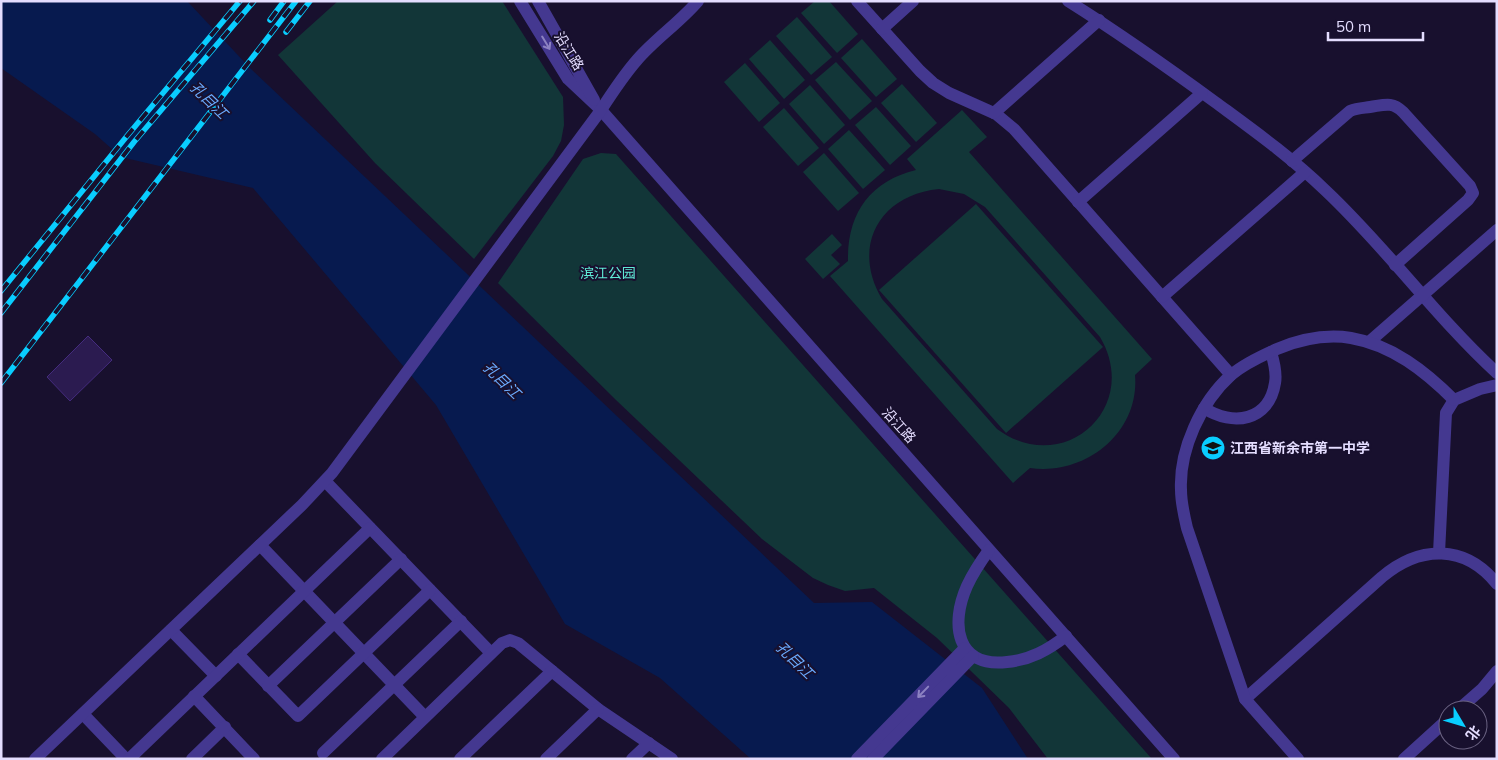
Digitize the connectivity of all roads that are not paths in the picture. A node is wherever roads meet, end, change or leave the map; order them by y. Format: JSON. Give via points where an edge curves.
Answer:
{"nodes":[{"id":1,"x":520,"y":1,"type":"edge"},
{"id":2,"x":538,"y":1,"type":"edge"},
{"id":3,"x":698,"y":1,"type":"edge"},
{"id":4,"x":857,"y":1,"type":"edge"},
{"id":5,"x":913,"y":1,"type":"edge"},
{"id":6,"x":1068,"y":1,"type":"edge"},
{"id":7,"x":1099,"y":20,"type":"junction"},
{"id":8,"x":882,"y":29,"type":"junction"},
{"id":9,"x":1202,"y":93,"type":"junction"},
{"id":10,"x":600,"y":110,"type":"junction"},
{"id":11,"x":994,"y":112,"type":"junction"},
{"id":12,"x":1292,"y":161,"type":"junction"},
{"id":13,"x":1306,"y":172,"type":"junction"},
{"id":14,"x":1078,"y":202,"type":"junction"},
{"id":15,"x":1497,"y":230,"type":"edge"},
{"id":16,"x":1395,"y":265,"type":"junction"},
{"id":17,"x":1422,"y":295,"type":"junction"},
{"id":18,"x":1162,"y":297,"type":"junction"},
{"id":19,"x":1369,"y":342,"type":"junction"},
{"id":20,"x":1271,"y":352,"type":"junction"},
{"id":21,"x":1497,"y":373,"type":"edge"},
{"id":22,"x":1231,"y":375,"type":"junction"},
{"id":23,"x":1497,"y":386,"type":"edge"},
{"id":24,"x":1454,"y":400,"type":"junction"},
{"id":25,"x":1204,"y":408,"type":"junction"},
{"id":26,"x":325,"y":481,"type":"junction"},
{"id":27,"x":370,"y":528,"type":"junction"},
{"id":28,"x":260,"y":545,"type":"junction"},
{"id":29,"x":989,"y":550,"type":"junction"},
{"id":30,"x":1439,"y":553,"type":"junction"},
{"id":31,"x":401,"y":559,"type":"junction"},
{"id":32,"x":1497,"y":584,"type":"edge"},
{"id":33,"x":430,"y":590,"type":"junction"},
{"id":34,"x":304,"y":591,"type":"junction"},
{"id":35,"x":461,"y":621,"type":"junction"},
{"id":36,"x":334,"y":622,"type":"junction"},
{"id":37,"x":171,"y":630,"type":"junction"},
{"id":38,"x":1066,"y":636,"type":"junction"},
{"id":39,"x":364,"y":653,"type":"junction"},
{"id":40,"x":492,"y":653,"type":"junction"},
{"id":41,"x":238,"y":654,"type":"junction"},
{"id":42,"x":965,"y":656,"type":"junction"},
{"id":43,"x":552,"y":671,"type":"junction"},
{"id":44,"x":1497,"y":671,"type":"edge"},
{"id":45,"x":216,"y":676,"type":"junction"},
{"id":46,"x":394,"y":685,"type":"junction"},
{"id":47,"x":268,"y":686,"type":"junction"},
{"id":48,"x":194,"y":696,"type":"junction"},
{"id":49,"x":1246,"y":699,"type":"junction"},
{"id":50,"x":1469,"y":700,"type":"edge"},
{"id":51,"x":598,"y":709,"type":"junction"},
{"id":52,"x":83,"y":714,"type":"junction"},
{"id":53,"x":426,"y":717,"type":"junction"},
{"id":54,"x":225,"y":727,"type":"junction"},
{"id":55,"x":1438,"y":728,"type":"edge"},
{"id":56,"x":649,"y":743,"type":"junction"},
{"id":57,"x":323,"y":753,"type":"dead end"},
{"id":58,"x":386,"y":757,"type":"edge"},
{"id":59,"x":35,"y":759,"type":"edge"},
{"id":60,"x":128,"y":759,"type":"edge"},
{"id":61,"x":192,"y":759,"type":"edge"},
{"id":62,"x":254,"y":759,"type":"edge"},
{"id":63,"x":460,"y":759,"type":"edge"},
{"id":64,"x":546,"y":759,"type":"edge"},
{"id":65,"x":632,"y":759,"type":"edge"},
{"id":66,"x":672,"y":759,"type":"edge"},
{"id":67,"x":857,"y":759,"type":"edge"},
{"id":68,"x":873,"y":759,"type":"edge"},
{"id":69,"x":1174,"y":759,"type":"edge"},
{"id":70,"x":1298,"y":759,"type":"edge"},
{"id":71,"x":1404,"y":759,"type":"edge"}],
"edges":[{"from":1,"to":10,"type":"street","name":"沿江路","one_way":true,"via":[[568,79]]},
{"from":2,"to":10,"type":"street","name":"沿江路"},
{"from":3,"to":10,"type":"street","via":[[637,60]]},
{"from":4,"to":8,"type":"street"},
{"from":5,"to":8,"type":"street"},
{"from":6,"to":7,"type":"street"},
{"from":7,"to":9,"type":"street"},
{"from":7,"to":11,"type":"street"},
{"from":8,"to":11,"type":"street","via":[[933,83]]},
{"from":9,"to":12,"type":"street"},
{"from":9,"to":14,"type":"street"},
{"from":10,"to":26,"type":"street"},
{"from":10,"to":29,"type":"street","name":"沿江路"},
{"from":11,"to":14,"type":"street","via":[[1014,129]]},
{"from":12,"to":13,"type":"street"},
{"from":12,"to":16,"type":"street","via":[[1350,111],[1389,104],[1403,112],[1473,193]]},
{"from":13,"to":16,"type":"street","via":[[1344,208]]},
{"from":13,"to":18,"type":"street"},
{"from":14,"to":18,"type":"street"},
{"from":15,"to":17,"type":"street"},
{"from":16,"to":17,"type":"street"},
{"from":17,"to":19,"type":"street"},
{"from":17,"to":21,"type":"street","via":[[1467,346]]},
{"from":18,"to":22,"type":"street"},
{"from":19,"to":20,"type":"street","via":[[1318,337]]},
{"from":19,"to":24,"type":"street","via":[[1408,361]]},
{"from":20,"to":22,"type":"street"},
{"from":20,"to":25,"type":"street","via":[[1275,382],[1271,396],[1261,409],[1238,420],[1222,418]]},
{"from":22,"to":25,"type":"street"},
{"from":23,"to":24,"type":"street"},
{"from":24,"to":30,"type":"street","via":[[1446,413]]},
{"from":25,"to":49,"type":"street","via":[[1187,447],[1182,468],[1183,509]]},
{"from":26,"to":27,"type":"street"},
{"from":26,"to":28,"type":"street"},
{"from":27,"to":31,"type":"street"},
{"from":27,"to":34,"type":"street"},
{"from":28,"to":34,"type":"street"},
{"from":28,"to":37,"type":"street"},
{"from":29,"to":38,"type":"street","name":"沿江路"},
{"from":29,"to":42,"type":"street","via":[[973,574],[962,600],[959,627]]},
{"from":30,"to":32,"type":"street","via":[[1467,560],[1480,567]]},
{"from":30,"to":49,"type":"street","via":[[1422,555],[1393,568]]},
{"from":31,"to":33,"type":"street"},
{"from":31,"to":36,"type":"street"},
{"from":33,"to":35,"type":"street"},
{"from":33,"to":39,"type":"street"},
{"from":34,"to":36,"type":"street"},
{"from":34,"to":41,"type":"street"},
{"from":35,"to":40,"type":"street"},
{"from":35,"to":46,"type":"street"},
{"from":36,"to":39,"type":"street"},
{"from":36,"to":47,"type":"street"},
{"from":37,"to":45,"type":"street"},
{"from":37,"to":52,"type":"street"},
{"from":38,"to":42,"type":"street","via":[[1042,653],[1016,661],[990,662]]},
{"from":38,"to":69,"type":"street","name":"沿江路"},
{"from":39,"to":46,"type":"street"},
{"from":39,"to":47,"type":"street","via":[[298,716]]},
{"from":40,"to":43,"type":"street","via":[[510,640]]},
{"from":40,"to":53,"type":"street"},
{"from":41,"to":45,"type":"street"},
{"from":41,"to":47,"type":"street"},
{"from":42,"to":67,"type":"street","one_way":true},
{"from":42,"to":68,"type":"street"},
{"from":43,"to":51,"type":"street"},
{"from":43,"to":63,"type":"street"},
{"from":44,"to":50,"type":"street"},
{"from":45,"to":48,"type":"street"},
{"from":46,"to":53,"type":"street"},
{"from":46,"to":57,"type":"street"},
{"from":48,"to":54,"type":"street"},
{"from":48,"to":60,"type":"street"},
{"from":49,"to":70,"type":"street"},
{"from":51,"to":56,"type":"street"},
{"from":51,"to":64,"type":"street"},
{"from":52,"to":59,"type":"street"},
{"from":52,"to":60,"type":"street"},
{"from":53,"to":58,"type":"street"},
{"from":54,"to":61,"type":"street"},
{"from":54,"to":62,"type":"street"},
{"from":55,"to":71,"type":"street"},
{"from":56,"to":65,"type":"street"},
{"from":56,"to":66,"type":"street"}]}
